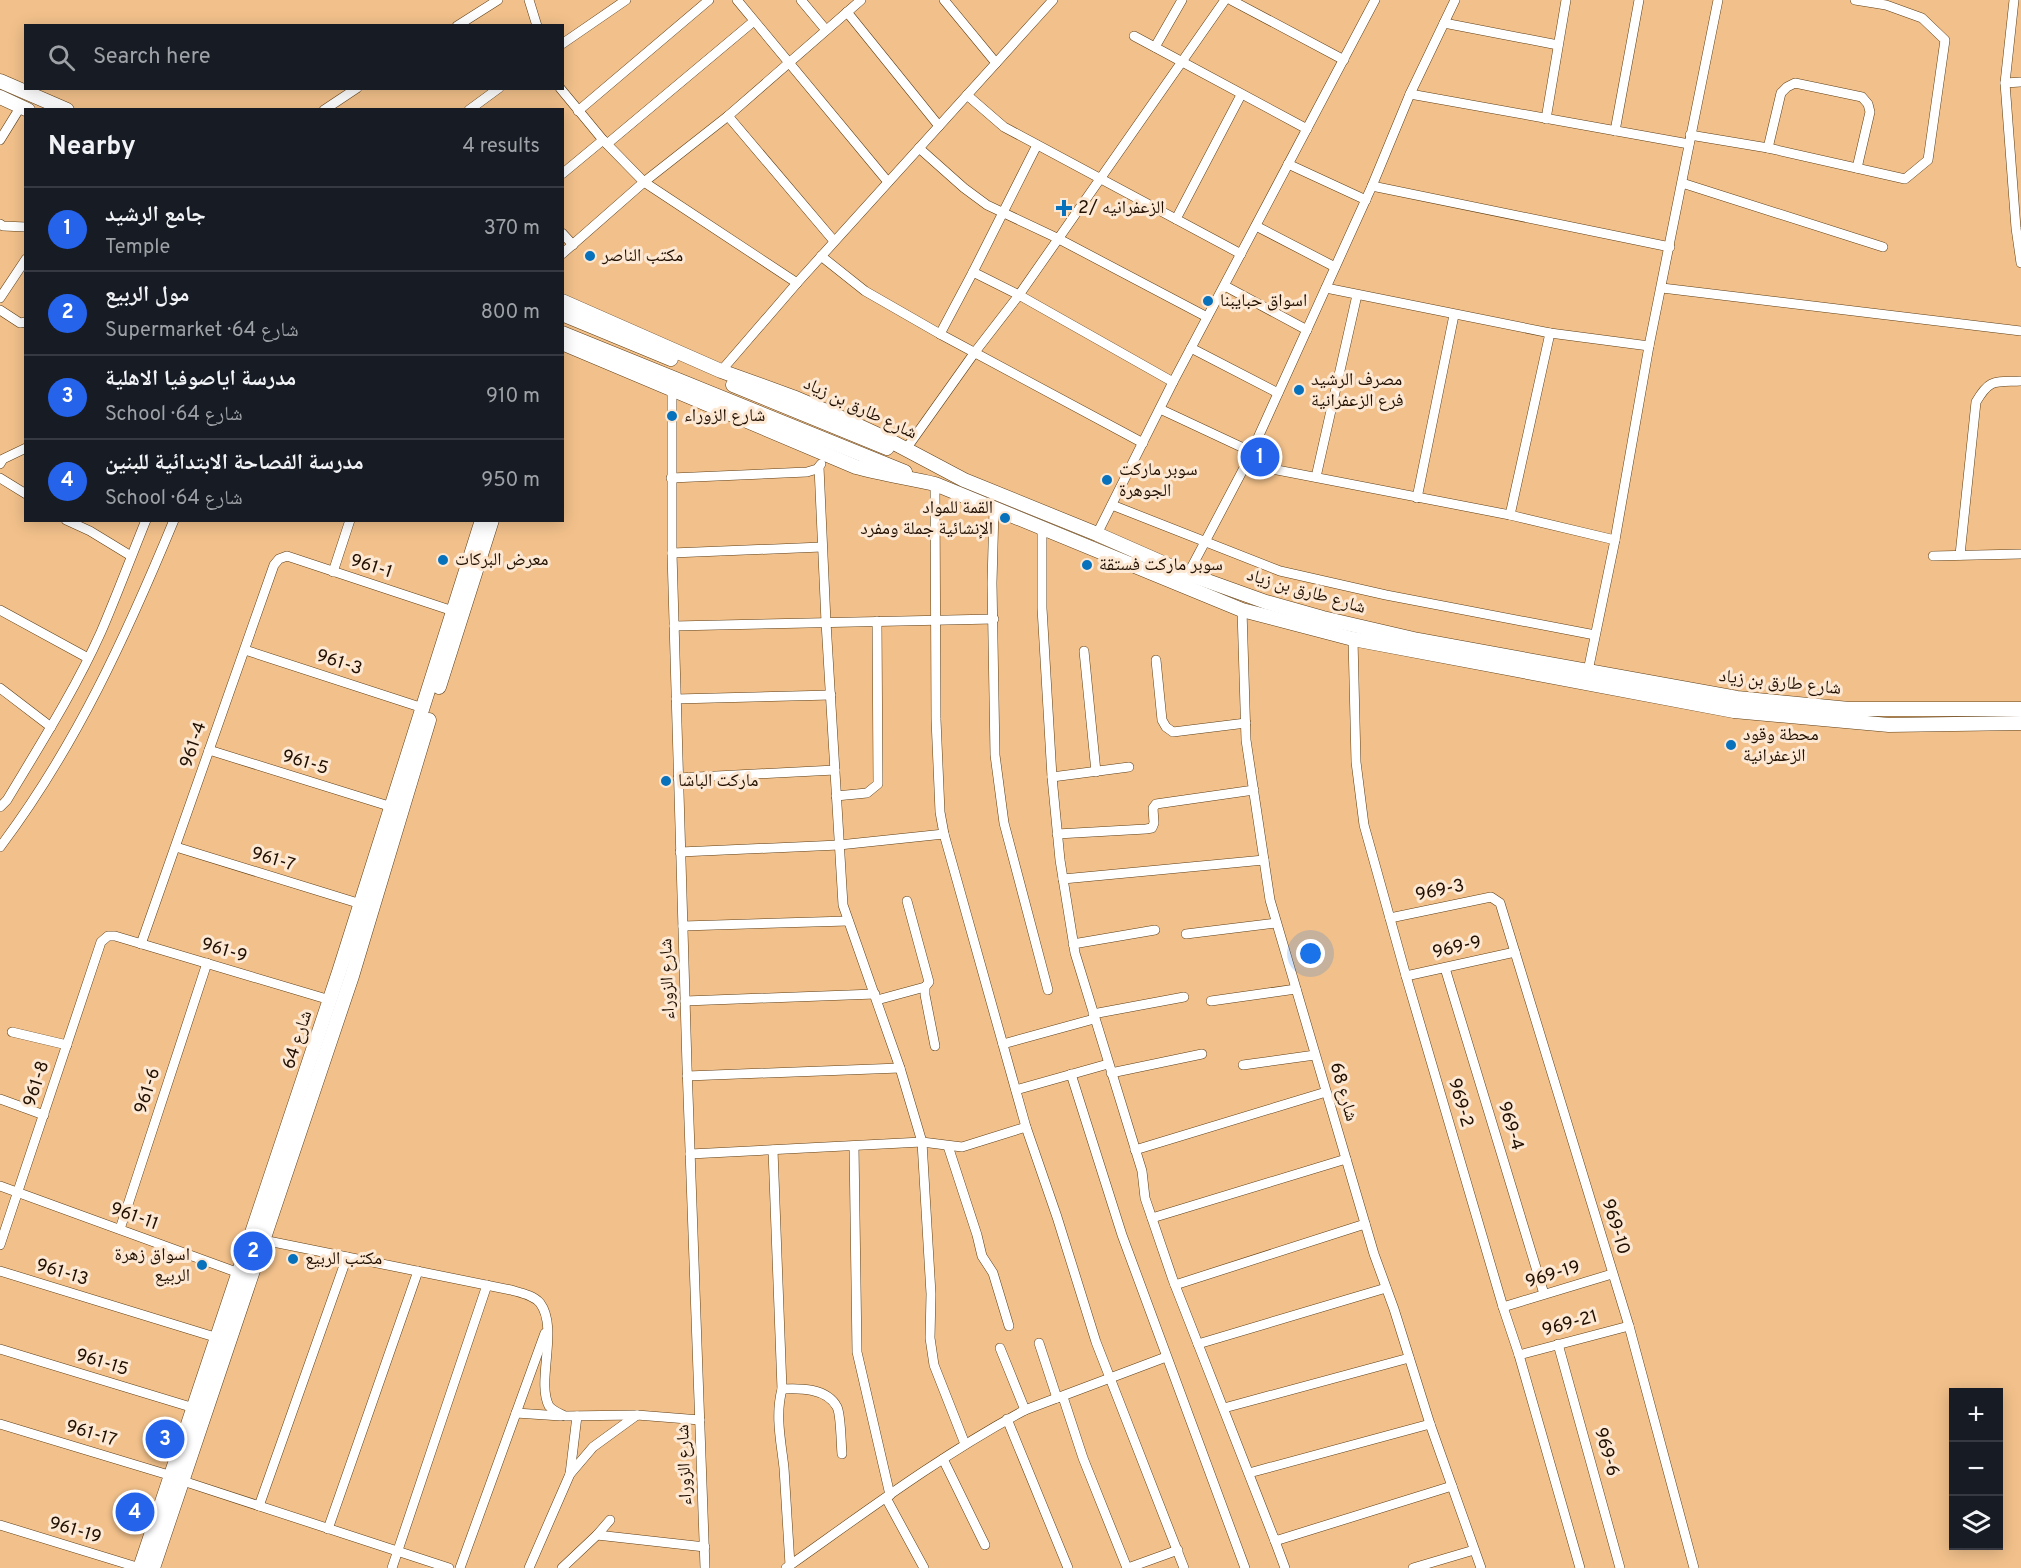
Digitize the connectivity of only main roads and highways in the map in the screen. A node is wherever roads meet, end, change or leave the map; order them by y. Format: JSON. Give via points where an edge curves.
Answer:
{"nodes":[{"id":1,"x":0,"y":81,"type":"edge"},
{"id":2,"x":0,"y":98,"type":"edge"},
{"id":3,"x":24,"y":108,"type":"edge"},
{"id":4,"x":62,"y":108,"type":"edge"},
{"id":5,"x":564,"y":308,"type":"edge"},
{"id":6,"x":564,"y":334,"type":"edge"},
{"id":7,"x":564,"y":344,"type":"edge"},
{"id":8,"x":964,"y":480,"type":"junction"},
{"id":9,"x":935,"y":484,"type":"junction"},
{"id":10,"x":481,"y":522,"type":"edge"},
{"id":11,"x":491,"y":522,"type":"edge"},
{"id":12,"x":2021,"y":709,"type":"edge"},
{"id":13,"x":2021,"y":723,"type":"edge"},
{"id":14,"x":177,"y":1479,"type":"junction"},
{"id":15,"x":140,"y":1568,"type":"edge"},
{"id":16,"x":153,"y":1568,"type":"edge"}],
"edges":[{"from":1,"to":4,"type":"main road"},
{"from":2,"to":3,"type":"main road"},
{"from":5,"to":8,"type":"main road","name":"شارع طارق بن زياد","via":[[813,405]]},
{"from":5,"to":8,"type":"main road","via":[[592,327]]},
{"from":6,"to":9,"type":"main road"},
{"from":7,"to":9,"type":"main road","name":"شارع طارق بن زياد","via":[[866,469]]},
{"from":8,"to":12,"type":"main road","name":"شارع طارق بن زياد","via":[[1188,574],[1266,602],[1418,640],[1737,698],[1849,709]]},
{"from":9,"to":13,"type":"main road","name":"شارع طارق بن زياد","via":[[1242,610],[1353,639],[1734,711],[1888,725]]},
{"from":10,"to":14,"type":"main road","name":"شارع 64","via":[[330,1000],[194,1408]]},
{"from":11,"to":14,"type":"main road","name":"شارع 64","via":[[352,976]]},
{"from":14,"to":15,"type":"main road","name":"شارع 64"},
{"from":14,"to":16,"type":"main road","name":"شارع 64"}]}
